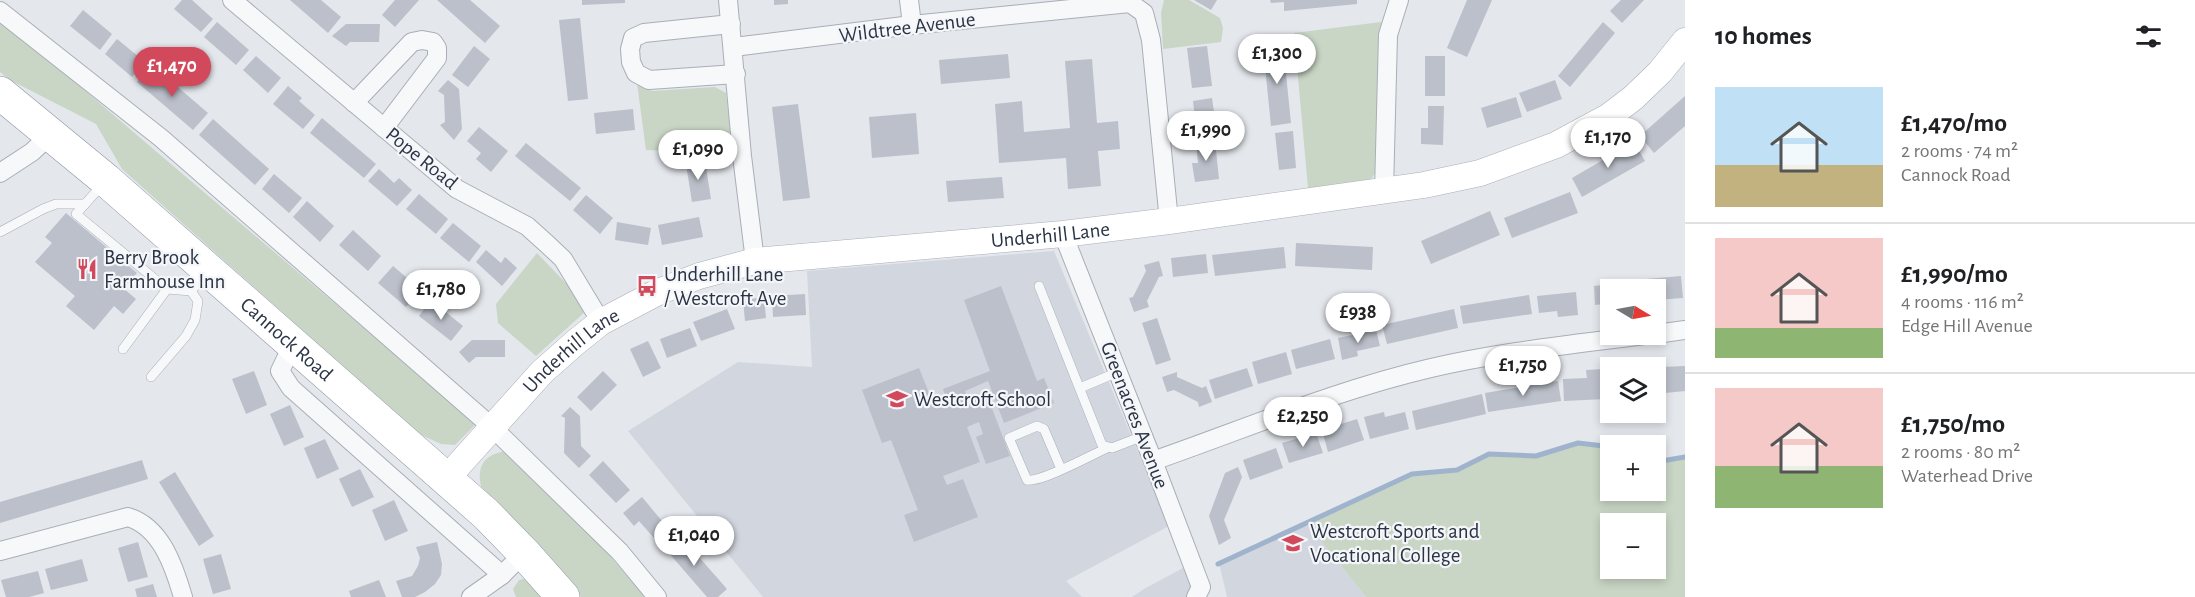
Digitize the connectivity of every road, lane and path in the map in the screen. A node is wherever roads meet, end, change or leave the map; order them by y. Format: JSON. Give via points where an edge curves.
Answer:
{"nodes":[{"id":1,"x":232,"y":0,"type":"edge"},
{"id":2,"x":728,"y":0,"type":"edge"},
{"id":3,"x":909,"y":0,"type":"edge"},
{"id":4,"x":1399,"y":0,"type":"edge"},
{"id":5,"x":1142,"y":4,"type":"edge"},
{"id":6,"x":0,"y":11,"type":"edge"},
{"id":7,"x":731,"y":24,"type":"junction"},
{"id":8,"x":912,"y":25,"type":"junction"},
{"id":9,"x":1685,"y":41,"type":"edge"},
{"id":10,"x":734,"y":47,"type":"junction"},
{"id":11,"x":736,"y":74,"type":"junction"},
{"id":12,"x":0,"y":93,"type":"edge"},
{"id":13,"x":354,"y":103,"type":"junction"},
{"id":14,"x":384,"y":128,"type":"junction"},
{"id":15,"x":51,"y":134,"type":"junction"},
{"id":16,"x":0,"y":173,"type":"edge"},
{"id":17,"x":106,"y":180,"type":"junction"},
{"id":18,"x":1384,"y":191,"type":"junction"},
{"id":19,"x":85,"y":204,"type":"junction"},
{"id":20,"x":1169,"y":221,"type":"junction"},
{"id":21,"x":0,"y":232,"type":"edge"},
{"id":22,"x":1063,"y":234,"type":"junction"},
{"id":23,"x":755,"y":261,"type":"junction"},
{"id":24,"x":200,"y":281,"type":"junction"},
{"id":25,"x":1039,"y":286,"type":"dead end"},
{"id":26,"x":167,"y":289,"type":"junction"},
{"id":27,"x":601,"y":322,"type":"junction"},
{"id":28,"x":1685,"y":330,"type":"edge"},
{"id":29,"x":1666,"y":332,"type":"edge"},
{"id":30,"x":1600,"y":341,"type":"edge"},
{"id":31,"x":293,"y":344,"type":"junction"},
{"id":32,"x":123,"y":349,"type":"dead end"},
{"id":33,"x":1118,"y":372,"type":"junction"},
{"id":34,"x":151,"y":377,"type":"dead end"},
{"id":35,"x":1080,"y":388,"type":"junction"},
{"id":36,"x":492,"y":427,"type":"junction"},
{"id":37,"x":1143,"y":436,"type":"junction"},
{"id":38,"x":1107,"y":448,"type":"junction"},
{"id":39,"x":1153,"y":461,"type":"junction"},
{"id":40,"x":1061,"y":469,"type":"junction"},
{"id":41,"x":446,"y":479,"type":"junction"},
{"id":42,"x":0,"y":552,"type":"edge"},
{"id":43,"x":513,"y":564,"type":"junction"},
{"id":44,"x":183,"y":597,"type":"edge"},
{"id":45,"x":471,"y":597,"type":"edge"},
{"id":46,"x":563,"y":597,"type":"edge"},
{"id":47,"x":657,"y":597,"type":"edge"},
{"id":48,"x":1196,"y":597,"type":"edge"}],
"edges":[{"from":1,"to":13,"type":"street","name":"Pope Road"},
{"from":2,"to":7,"type":"street"},
{"from":3,"to":8,"type":"street"},
{"from":4,"to":18,"type":"street","via":[[1388,34]]},
{"from":5,"to":8,"type":"street","name":"Wildtree Avenue"},
{"from":5,"to":20,"type":"street","via":[[1150,40]]},
{"from":6,"to":36,"type":"street","via":[[161,138]]},
{"from":7,"to":10,"type":"street"},
{"from":7,"to":11,"type":"street","via":[[644,33],[633,38],[631,62],[636,73],[649,80]]},
{"from":8,"to":10,"type":"street","name":"Wildtree Avenue"},
{"from":9,"to":18,"type":"street","name":"Underhill Lane","via":[[1633,98],[1581,133],[1480,173]]},
{"from":10,"to":11,"type":"street"},
{"from":11,"to":23,"type":"street"},
{"from":12,"to":15,"type":"highway","name":"Cannock Road"},
{"from":13,"to":14,"type":"street","name":"Pope Road"},
{"from":13,"to":14,"type":"street","via":[[412,42],[433,42],[437,58]]},
{"from":14,"to":27,"type":"street","name":"Pope Road","via":[[457,189],[527,226],[548,244],[563,259]]},
{"from":15,"to":16,"type":"street","via":[[26,157]]},
{"from":15,"to":17,"type":"highway","name":"Cannock Road"},
{"from":17,"to":19,"type":"lane"},
{"from":17,"to":24,"type":"highway","name":"Cannock Road"},
{"from":18,"to":20,"type":"street","name":"Underhill Lane"},
{"from":19,"to":21,"type":"lane","via":[[56,204]]},
{"from":19,"to":26,"type":"lane","via":[[76,214]]},
{"from":20,"to":22,"type":"street","name":"Underhill Lane"},
{"from":22,"to":23,"type":"street","name":"Underhill Lane"},
{"from":22,"to":33,"type":"street","name":"Greenacres Avenue"},
{"from":23,"to":27,"type":"street","name":"Underhill Lane","via":[[658,292]]},
{"from":24,"to":26,"type":"lane"},
{"from":24,"to":31,"type":"highway","name":"Cannock Road"},
{"from":24,"to":34,"type":"lane","via":[[195,320]]},
{"from":25,"to":35,"type":"lane"},
{"from":26,"to":32,"type":"lane"},
{"from":27,"to":36,"type":"street","name":"Underhill Lane","via":[[542,372]]},
{"from":28,"to":29,"type":"street"},
{"from":30,"to":39,"type":"street","via":[[1430,368],[1349,392]]},
{"from":31,"to":41,"type":"highway","name":"Cannock Road"},
{"from":31,"to":43,"type":"street","via":[[280,371],[291,388]]},
{"from":33,"to":35,"type":"lane"},
{"from":33,"to":37,"type":"street","name":"Greenacres Avenue"},
{"from":35,"to":38,"type":"lane","via":[[1102,445]]},
{"from":36,"to":41,"type":"street","name":"Underhill Lane"},
{"from":36,"to":47,"type":"street","via":[[620,552]]},
{"from":37,"to":38,"type":"lane"},
{"from":37,"to":39,"type":"street","name":"Greenacres Avenue"},
{"from":38,"to":40,"type":"lane"},
{"from":39,"to":48,"type":"street","name":"Greenacres Avenue","via":[[1201,587]]},
{"from":40,"to":40,"type":"lane","via":[[1027,480],[1009,438],[1037,426],[1044,429]]},
{"from":41,"to":43,"type":"highway","name":"Cannock Road","via":[[486,514]]},
{"from":42,"to":44,"type":"street","via":[[128,517],[148,527],[157,538]]},
{"from":43,"to":45,"type":"street"},
{"from":43,"to":46,"type":"highway","name":"Cannock Road"}]}
